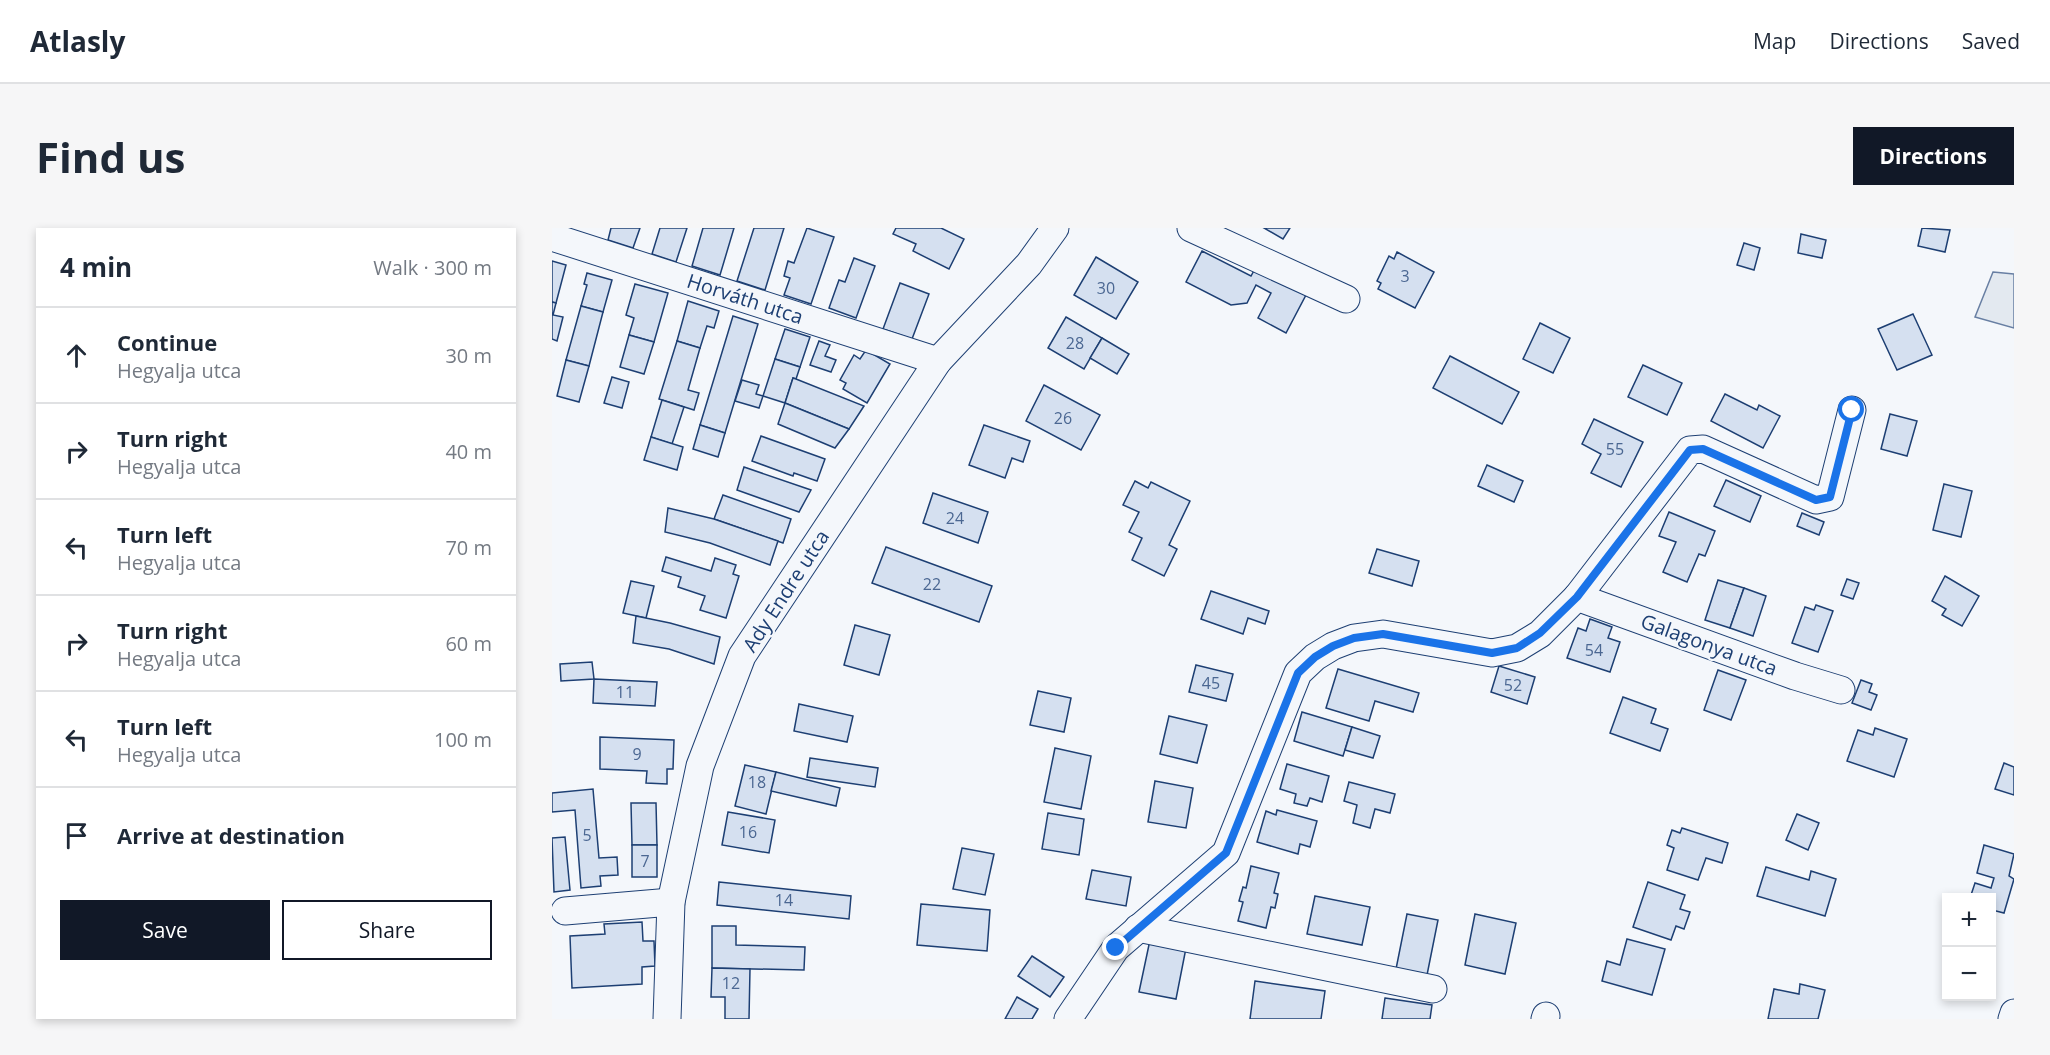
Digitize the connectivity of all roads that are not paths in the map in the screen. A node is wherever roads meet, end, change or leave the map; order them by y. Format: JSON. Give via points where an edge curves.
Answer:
{"nodes":[{"id":1,"x":1055,"y":228,"type":"edge"},
{"id":2,"x":1191,"y":228,"type":"edge"},
{"id":3,"x":552,"y":237,"type":"edge"},
{"id":4,"x":1346,"y":299,"type":"dead end"},
{"id":5,"x":939,"y":361,"type":"junction"},
{"id":6,"x":1852,"y":410,"type":"dead end"},
{"id":7,"x":1577,"y":597,"type":"junction"},
{"id":8,"x":1841,"y":690,"type":"dead end"},
{"id":9,"x":671,"y":902,"type":"junction"},
{"id":10,"x":565,"y":911,"type":"dead end"},
{"id":11,"x":1138,"y":928,"type":"junction"},
{"id":12,"x":1433,"y":989,"type":"dead end"},
{"id":13,"x":2014,"y":1013,"type":"edge"},
{"id":14,"x":668,"y":1019,"type":"edge"},
{"id":15,"x":1068,"y":1019,"type":"edge"},
{"id":16,"x":2012,"y":1019,"type":"edge"}],
"edges":[{"from":1,"to":5,"type":"street","name":"Ady Endre utca","via":[[1029,264]]},
{"from":2,"to":4,"type":"street"},
{"from":3,"to":5,"type":"street","name":"Horváth utca"},
{"from":5,"to":9,"type":"street","name":"Ady Endre utca","via":[[742,656],[700,766]]},
{"from":6,"to":7,"type":"street","via":[[1830,497],[1816,500],[1703,449],[1690,450]]},
{"from":7,"to":8,"type":"street","name":"Galagonya utca"},
{"from":7,"to":11,"type":"street","via":[[1540,633],[1517,648],[1492,653],[1383,634],[1354,638],[1315,657],[1298,673],[1226,853]]},
{"from":9,"to":10,"type":"street"},
{"from":9,"to":14,"type":"street","name":"Ady Endre utca"},
{"from":11,"to":12,"type":"street"},
{"from":11,"to":15,"type":"street","via":[[1116,948]]},
{"from":13,"to":16,"type":"street"}]}
